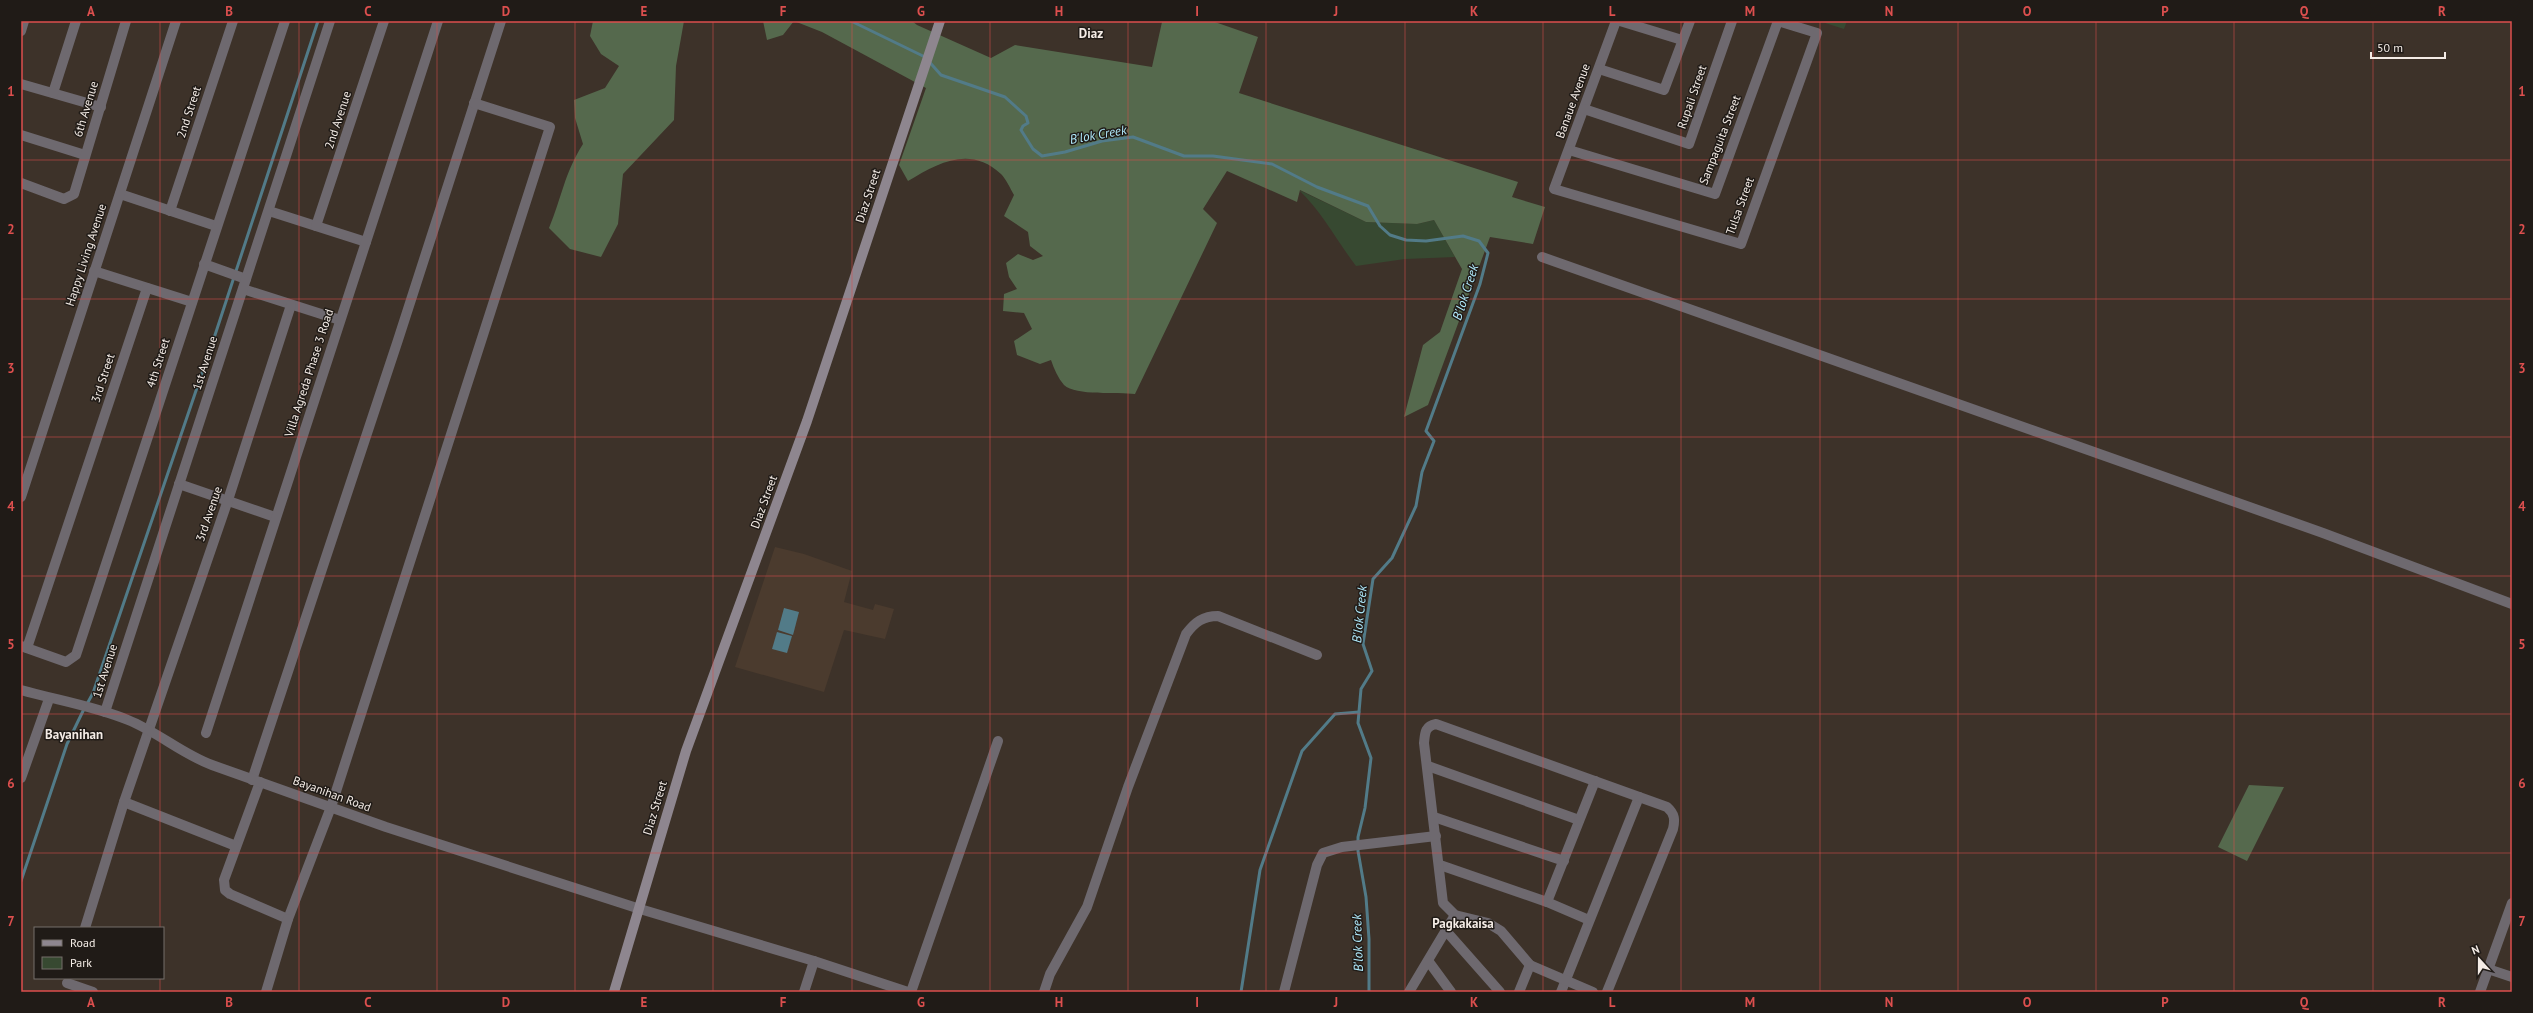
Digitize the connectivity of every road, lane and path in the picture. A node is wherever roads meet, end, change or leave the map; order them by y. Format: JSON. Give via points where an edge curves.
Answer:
{"nodes":[{"id":1,"x":24,"y":21,"type":"edge"},
{"id":2,"x":76,"y":21,"type":"edge"},
{"id":3,"x":126,"y":21,"type":"edge"},
{"id":4,"x":176,"y":21,"type":"edge"},
{"id":5,"x":232,"y":21,"type":"edge"},
{"id":6,"x":285,"y":21,"type":"edge"},
{"id":7,"x":330,"y":21,"type":"edge"},
{"id":8,"x":384,"y":21,"type":"edge"},
{"id":9,"x":438,"y":21,"type":"edge"},
{"id":10,"x":501,"y":21,"type":"edge"},
{"id":11,"x":940,"y":21,"type":"edge"},
{"id":12,"x":1616,"y":21,"type":"edge"},
{"id":13,"x":1620,"y":21,"type":"edge"},
{"id":14,"x":1690,"y":21,"type":"edge"},
{"id":15,"x":1732,"y":21,"type":"edge"},
{"id":16,"x":1778,"y":21,"type":"edge"},
{"id":17,"x":21,"y":32,"type":"edge"},
{"id":18,"x":1682,"y":40,"type":"junction"},
{"id":19,"x":1599,"y":69,"type":"junction"},
{"id":20,"x":21,"y":84,"type":"edge"},
{"id":21,"x":53,"y":93,"type":"junction"},
{"id":22,"x":474,"y":103,"type":"junction"},
{"id":23,"x":101,"y":107,"type":"junction"},
{"id":24,"x":1584,"y":109,"type":"junction"},
{"id":25,"x":21,"y":135,"type":"edge"},
{"id":26,"x":1568,"y":150,"type":"junction"},
{"id":27,"x":85,"y":155,"type":"junction"},
{"id":28,"x":21,"y":183,"type":"edge"},
{"id":29,"x":1554,"y":189,"type":"joint"},
{"id":30,"x":120,"y":194,"type":"junction"},
{"id":31,"x":170,"y":211,"type":"junction"},
{"id":32,"x":269,"y":211,"type":"junction"},
{"id":33,"x":216,"y":226,"type":"junction"},
{"id":34,"x":316,"y":226,"type":"junction"},
{"id":35,"x":366,"y":242,"type":"junction"},
{"id":36,"x":1542,"y":257,"type":"dead end"},
{"id":37,"x":204,"y":264,"type":"junction"},
{"id":38,"x":94,"y":271,"type":"junction"},
{"id":39,"x":238,"y":276,"type":"junction"},
{"id":40,"x":147,"y":288,"type":"junction"},
{"id":41,"x":243,"y":289,"type":"junction"},
{"id":42,"x":192,"y":302,"type":"junction"},
{"id":43,"x":291,"y":305,"type":"junction"},
{"id":44,"x":340,"y":320,"type":"junction"},
{"id":45,"x":179,"y":484,"type":"junction"},
{"id":46,"x":21,"y":497,"type":"edge"},
{"id":47,"x":228,"y":500,"type":"junction"},
{"id":48,"x":275,"y":517,"type":"junction"},
{"id":49,"x":2512,"y":604,"type":"edge"},
{"id":50,"x":24,"y":647,"type":"edge"},
{"id":51,"x":1317,"y":655,"type":"dead end"},
{"id":52,"x":21,"y":690,"type":"edge"},
{"id":53,"x":50,"y":698,"type":"junction"},
{"id":54,"x":105,"y":712,"type":"junction"},
{"id":55,"x":149,"y":730,"type":"junction"},
{"id":56,"x":206,"y":733,"type":"dead end"},
{"id":57,"x":998,"y":741,"type":"dead end"},
{"id":58,"x":1428,"y":766,"type":"junction"},
{"id":59,"x":21,"y":778,"type":"edge"},
{"id":60,"x":256,"y":781,"type":"junction"},
{"id":61,"x":1595,"y":781,"type":"junction"},
{"id":62,"x":1639,"y":797,"type":"junction"},
{"id":63,"x":124,"y":802,"type":"junction"},
{"id":64,"x":331,"y":807,"type":"junction"},
{"id":65,"x":1434,"y":818,"type":"junction"},
{"id":66,"x":1579,"y":820,"type":"junction"},
{"id":67,"x":1436,"y":836,"type":"junction"},
{"id":68,"x":236,"y":846,"type":"junction"},
{"id":69,"x":1564,"y":861,"type":"junction"},
{"id":70,"x":1440,"y":865,"type":"junction"},
{"id":71,"x":1547,"y":902,"type":"junction"},
{"id":72,"x":2512,"y":903,"type":"edge"},
{"id":73,"x":640,"y":909,"type":"junction"},
{"id":74,"x":1455,"y":915,"type":"junction"},
{"id":75,"x":288,"y":919,"type":"junction"},
{"id":76,"x":1589,"y":920,"type":"junction"},
{"id":77,"x":85,"y":927,"type":"edge"},
{"id":78,"x":1447,"y":932,"type":"junction"},
{"id":79,"x":814,"y":961,"type":"junction"},
{"id":80,"x":1429,"y":962,"type":"junction"},
{"id":81,"x":1530,"y":965,"type":"junction"},
{"id":82,"x":2488,"y":969,"type":"junction"},
{"id":83,"x":2512,"y":977,"type":"edge"},
{"id":84,"x":1566,"y":980,"type":"junction"},
{"id":85,"x":66,"y":984,"type":"edge"},
{"id":86,"x":94,"y":992,"type":"edge"},
{"id":87,"x":266,"y":992,"type":"edge"},
{"id":88,"x":614,"y":992,"type":"edge"},
{"id":89,"x":804,"y":992,"type":"edge"},
{"id":90,"x":909,"y":992,"type":"edge"},
{"id":91,"x":1044,"y":992,"type":"edge"},
{"id":92,"x":1284,"y":992,"type":"edge"},
{"id":93,"x":1410,"y":992,"type":"edge"},
{"id":94,"x":1451,"y":992,"type":"edge"},
{"id":95,"x":1500,"y":992,"type":"edge"},
{"id":96,"x":1519,"y":992,"type":"edge"},
{"id":97,"x":1561,"y":992,"type":"edge"},
{"id":98,"x":1593,"y":992,"type":"edge"},
{"id":99,"x":1607,"y":992,"type":"edge"},
{"id":100,"x":2480,"y":992,"type":"edge"}],
"edges":[{"from":1,"to":17,"type":"street"},
{"from":2,"to":21,"type":"street"},
{"from":3,"to":23,"type":"street","name":"6th Avenue"},
{"from":4,"to":30,"type":"street","name":"Happy Living Avenue"},
{"from":5,"to":31,"type":"street","name":"2nd Street"},
{"from":6,"to":33,"type":"street","name":"4th Street"},
{"from":7,"to":32,"type":"street","name":"1st Avenue"},
{"from":8,"to":34,"type":"street","name":"2nd Avenue"},
{"from":9,"to":35,"type":"street","name":"Villa Agreda Phase 3 Road"},
{"from":10,"to":22,"type":"street"},
{"from":11,"to":73,"type":"main road","name":"Diaz Street","via":[[807,421],[686,751]]},
{"from":12,"to":19,"type":"street","name":"Banaue Avenue"},
{"from":13,"to":18,"type":"street"},
{"from":14,"to":18,"type":"street"},
{"from":15,"to":24,"type":"street","name":"Rupali Street","via":[[1689,144]]},
{"from":16,"to":26,"type":"street","name":"Sampaguita Street","via":[[1715,194]]},
{"from":16,"to":29,"type":"street","name":"Tulsa Street","via":[[1817,33],[1741,244]]},
{"from":18,"to":19,"type":"street","via":[[1664,90]]},
{"from":19,"to":24,"type":"street","name":"Banaue Avenue"},
{"from":20,"to":21,"type":"street"},
{"from":21,"to":23,"type":"street"},
{"from":22,"to":60,"type":"street"},
{"from":22,"to":64,"type":"street","via":[[550,127]]},
{"from":23,"to":27,"type":"street","name":"6th Avenue"},
{"from":24,"to":26,"type":"street","name":"Banaue Avenue"},
{"from":25,"to":27,"type":"street"},
{"from":26,"to":29,"type":"street","name":"Banaue Avenue"},
{"from":27,"to":28,"type":"street","name":"6th Avenue","via":[[76,190],[71,197],[64,199]]},
{"from":30,"to":31,"type":"street"},
{"from":30,"to":38,"type":"street","name":"Happy Living Avenue"},
{"from":31,"to":33,"type":"street"},
{"from":32,"to":34,"type":"street"},
{"from":32,"to":39,"type":"street","name":"1st Avenue"},
{"from":33,"to":37,"type":"street","name":"4th Street"},
{"from":34,"to":35,"type":"street"},
{"from":35,"to":44,"type":"street","name":"Villa Agreda Phase 3 Road"},
{"from":36,"to":49,"type":"street","via":[[2324,533]]},
{"from":37,"to":39,"type":"street"},
{"from":37,"to":42,"type":"street","name":"4th Street"},
{"from":38,"to":40,"type":"street"},
{"from":38,"to":46,"type":"street","name":"Happy Living Avenue"},
{"from":39,"to":41,"type":"street","name":"1st Avenue"},
{"from":40,"to":42,"type":"street"},
{"from":40,"to":50,"type":"street","name":"3rd Street"},
{"from":41,"to":43,"type":"street"},
{"from":41,"to":45,"type":"street","name":"1st Avenue"},
{"from":42,"to":50,"type":"street","name":"4th Street","via":[[76,655],[66,662]]},
{"from":43,"to":44,"type":"street"},
{"from":43,"to":47,"type":"street","name":"3rd Avenue"},
{"from":44,"to":48,"type":"street","name":"Villa Agreda Phase 3 Road"},
{"from":45,"to":47,"type":"street"},
{"from":45,"to":54,"type":"street","name":"1st Avenue"},
{"from":47,"to":48,"type":"street"},
{"from":47,"to":55,"type":"street","name":"3rd Avenue"},
{"from":48,"to":56,"type":"street","name":"Villa Agreda Phase 3 Road"},
{"from":51,"to":91,"type":"street","via":[[1218,616],[1207,616],[1186,634],[1128,787],[1087,908],[1050,974]]},
{"from":52,"to":53,"type":"street","name":"Bayanihan Road"},
{"from":53,"to":54,"type":"street","name":"Bayanihan Road"},
{"from":53,"to":59,"type":"street"},
{"from":54,"to":55,"type":"street","name":"Bayanihan Road"},
{"from":55,"to":60,"type":"street","name":"Bayanihan Road","via":[[195,759]]},
{"from":55,"to":63,"type":"street","name":"3rd Avenue"},
{"from":57,"to":90,"type":"street"},
{"from":58,"to":61,"type":"street","via":[[1425,732],[1430,725],[1436,724]]},
{"from":58,"to":65,"type":"street"},
{"from":58,"to":66,"type":"street"},
{"from":60,"to":64,"type":"street","name":"Bayanihan Road"},
{"from":60,"to":68,"type":"street"},
{"from":61,"to":62,"type":"street"},
{"from":61,"to":66,"type":"street"},
{"from":62,"to":76,"type":"street"},
{"from":62,"to":99,"type":"street","via":[[1667,807],[1672,811],[1675,822]]},
{"from":63,"to":68,"type":"street"},
{"from":63,"to":77,"type":"street","name":"3rd Avenue"},
{"from":64,"to":73,"type":"street","name":"Bayanihan Road"},
{"from":64,"to":75,"type":"street"},
{"from":65,"to":67,"type":"street"},
{"from":65,"to":69,"type":"street"},
{"from":66,"to":69,"type":"street"},
{"from":67,"to":70,"type":"street"},
{"from":67,"to":92,"type":"street","via":[[1334,848],[1320,857]]},
{"from":68,"to":75,"type":"street","via":[[224,880],[225,890]]},
{"from":69,"to":71,"type":"street"},
{"from":70,"to":71,"type":"street"},
{"from":70,"to":74,"type":"street","via":[[1441,899]]},
{"from":71,"to":76,"type":"street"},
{"from":72,"to":82,"type":"street"},
{"from":73,"to":79,"type":"street","name":"Bayanihan Road"},
{"from":73,"to":88,"type":"main road","name":"Diaz Street"},
{"from":74,"to":78,"type":"street"},
{"from":74,"to":81,"type":"street","via":[[1488,923],[1501,931]]},
{"from":75,"to":87,"type":"street"},
{"from":76,"to":84,"type":"street"},
{"from":78,"to":80,"type":"street"},
{"from":78,"to":95,"type":"street"},
{"from":79,"to":89,"type":"street"},
{"from":79,"to":90,"type":"street","name":"Bayanihan Road"},
{"from":80,"to":93,"type":"street"},
{"from":80,"to":94,"type":"street"},
{"from":81,"to":84,"type":"street"},
{"from":81,"to":96,"type":"street"},
{"from":82,"to":83,"type":"street"},
{"from":82,"to":100,"type":"street"},
{"from":84,"to":97,"type":"street"},
{"from":84,"to":98,"type":"street"},
{"from":85,"to":86,"type":"street"}]}
